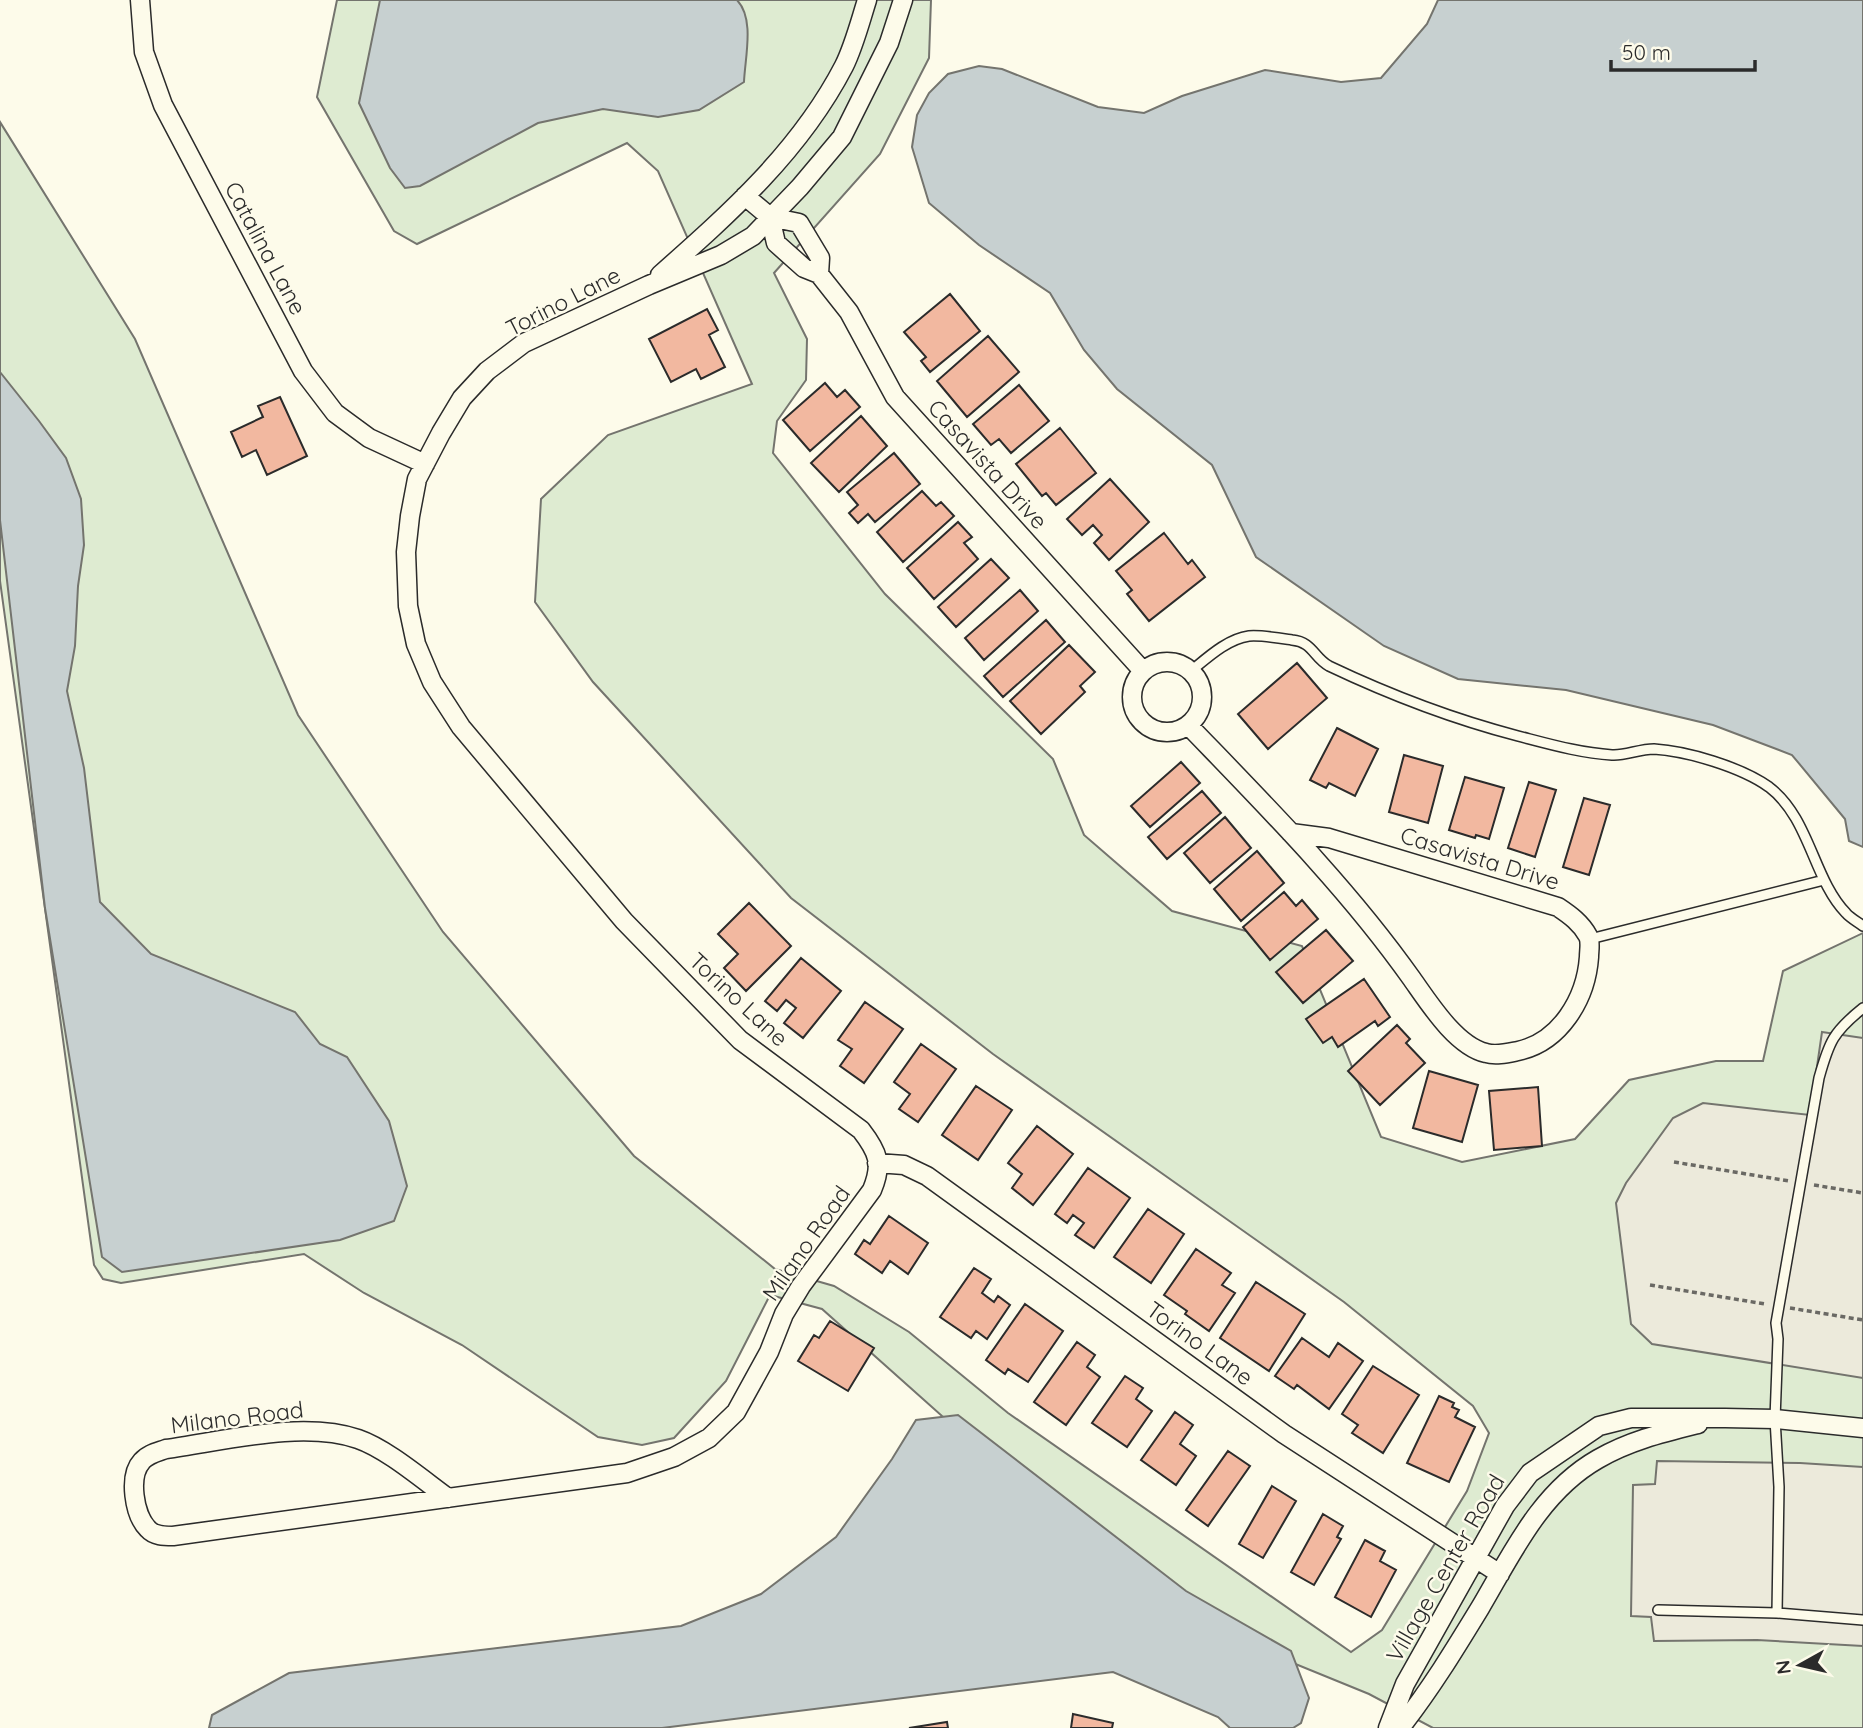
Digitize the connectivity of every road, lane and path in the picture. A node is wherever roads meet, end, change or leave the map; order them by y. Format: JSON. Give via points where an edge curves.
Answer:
{"nodes":[{"id":1,"x":140,"y":0,"type":"edge"},
{"id":2,"x":867,"y":0,"type":"edge"},
{"id":3,"x":903,"y":0,"type":"edge"},
{"id":4,"x":745,"y":196,"type":"junction"},
{"id":5,"x":770,"y":218,"type":"junction"},
{"id":6,"x":819,"y":274,"type":"junction"},
{"id":7,"x":649,"y":285,"type":"junction"},
{"id":8,"x":425,"y":464,"type":"junction"},
{"id":9,"x":1143,"y":671,"type":"junction"},
{"id":10,"x":1191,"y":671,"type":"junction"},
{"id":11,"x":1188,"y":725,"type":"junction"},
{"id":12,"x":1291,"y":833,"type":"junction"},
{"id":13,"x":1824,"y":880,"type":"junction"},
{"id":14,"x":1863,"y":926,"type":"edge"},
{"id":15,"x":1590,"y":939,"type":"junction"},
{"id":16,"x":1863,"y":1008,"type":"edge"},
{"id":17,"x":1674,"y":1162,"type":"dead end"},
{"id":18,"x":877,"y":1163,"type":"junction"},
{"id":19,"x":1800,"y":1183,"type":"junction"},
{"id":20,"x":1863,"y":1193,"type":"edge"},
{"id":21,"x":1650,"y":1285,"type":"dead end"},
{"id":22,"x":1779,"y":1306,"type":"junction"},
{"id":23,"x":1863,"y":1320,"type":"edge"},
{"id":24,"x":1725,"y":1418,"type":"junction"},
{"id":25,"x":1775,"y":1419,"type":"junction"},
{"id":26,"x":1863,"y":1428,"type":"edge"},
{"id":27,"x":449,"y":1498,"type":"junction"},
{"id":28,"x":1475,"y":1558,"type":"junction"},
{"id":29,"x":1500,"y":1574,"type":"junction"},
{"id":30,"x":1658,"y":1609,"type":"dead end"},
{"id":31,"x":1777,"y":1613,"type":"junction"},
{"id":32,"x":1863,"y":1620,"type":"edge"},
{"id":33,"x":1388,"y":1728,"type":"edge"},
{"id":34,"x":1400,"y":1728,"type":"edge"}],
"edges":[{"from":1,"to":8,"type":"street","name":"Catalina Lane","via":[[144,51],[163,105],[303,371],[335,413],[369,438]]},
{"from":2,"to":4,"type":"street","name":"Torino Lane","via":[[845,64],[810,124]]},
{"from":3,"to":5,"type":"street","name":"Torino Lane","via":[[889,43],[842,137]]},
{"from":4,"to":5,"type":"street"},
{"from":4,"to":7,"type":"street","name":"Torino Lane"},
{"from":5,"to":6,"type":"street","name":"Casavista Drive","via":[[775,243],[804,268]]},
{"from":5,"to":6,"type":"street","name":"Casavista Drive","via":[[799,223],[820,258]]},
{"from":5,"to":7,"type":"street","name":"Torino Lane","via":[[753,236],[721,255]]},
{"from":6,"to":9,"type":"street","name":"Casavista Drive","via":[[849,312],[895,397]]},
{"from":7,"to":8,"type":"street","name":"Torino Lane","via":[[524,343],[487,371],[463,398]]},
{"from":8,"to":18,"type":"street","name":"Torino Lane","via":[[417,479],[410,516],[408,606],[416,644],[432,682],[461,727],[624,921],[740,1040],[861,1130],[875,1149]]},
{"from":9,"to":10,"type":"street","via":[[1175,662]]},
{"from":9,"to":11,"type":"street","via":[[1132,692],[1144,723],[1155,730]]},
{"from":10,"to":11,"type":"street","via":[[1202,695],[1196,717]]},
{"from":10,"to":13,"type":"lane","via":[[1239,639],[1290,639],[1310,646],[1325,664],[1338,670],[1489,729],[1575,751],[1615,755],[1653,749],[1707,760],[1770,788],[1808,839]]},
{"from":11,"to":12,"type":"street"},
{"from":12,"to":15,"type":"street","name":"Casavista Drive","via":[[1329,838],[1558,907],[1578,922]]},
{"from":12,"to":15,"type":"street","via":[[1393,951],[1443,1023],[1485,1053],[1532,1048],[1556,1032],[1576,1005],[1588,970]]},
{"from":13,"to":14,"type":"lane","via":[[1846,913]]},
{"from":13,"to":15,"type":"lane"},
{"from":16,"to":19,"type":"lane","via":[[1828,1043]]},
{"from":17,"to":19,"type":"path"},
{"from":18,"to":27,"type":"street","name":"Milano Road","via":[[879,1173],[872,1190],[801,1286],[736,1412],[709,1438],[674,1457],[627,1473]]},
{"from":18,"to":28,"type":"street","name":"Torino Lane","via":[[904,1165],[927,1176],[1284,1434]]},
{"from":19,"to":20,"type":"path"},
{"from":19,"to":22,"type":"lane"},
{"from":21,"to":22,"type":"path"},
{"from":22,"to":23,"type":"path"},
{"from":22,"to":25,"type":"lane"},
{"from":24,"to":25,"type":"street","name":"Village Center Road"},
{"from":24,"to":28,"type":"street","name":"Village Center Road","via":[[1631,1418],[1600,1426],[1530,1473]]},
{"from":24,"to":29,"type":"street","name":"Village Center Road","via":[[1638,1439],[1596,1460],[1534,1517]]},
{"from":25,"to":26,"type":"street","name":"Village Center Road"},
{"from":25,"to":31,"type":"lane"},
{"from":27,"to":27,"type":"street","name":"Milano Road","via":[[360,1440],[309,1431],[166,1449],[142,1461],[134,1482],[142,1520],[147,1528],[164,1536]]},
{"from":28,"to":29,"type":"street","name":"Torino Lane"},
{"from":28,"to":33,"type":"street","name":"Village Center Road","via":[[1405,1684]]},
{"from":29,"to":34,"type":"street","name":"Village Center Road"},
{"from":30,"to":31,"type":"lane"},
{"from":31,"to":32,"type":"lane"}]}
